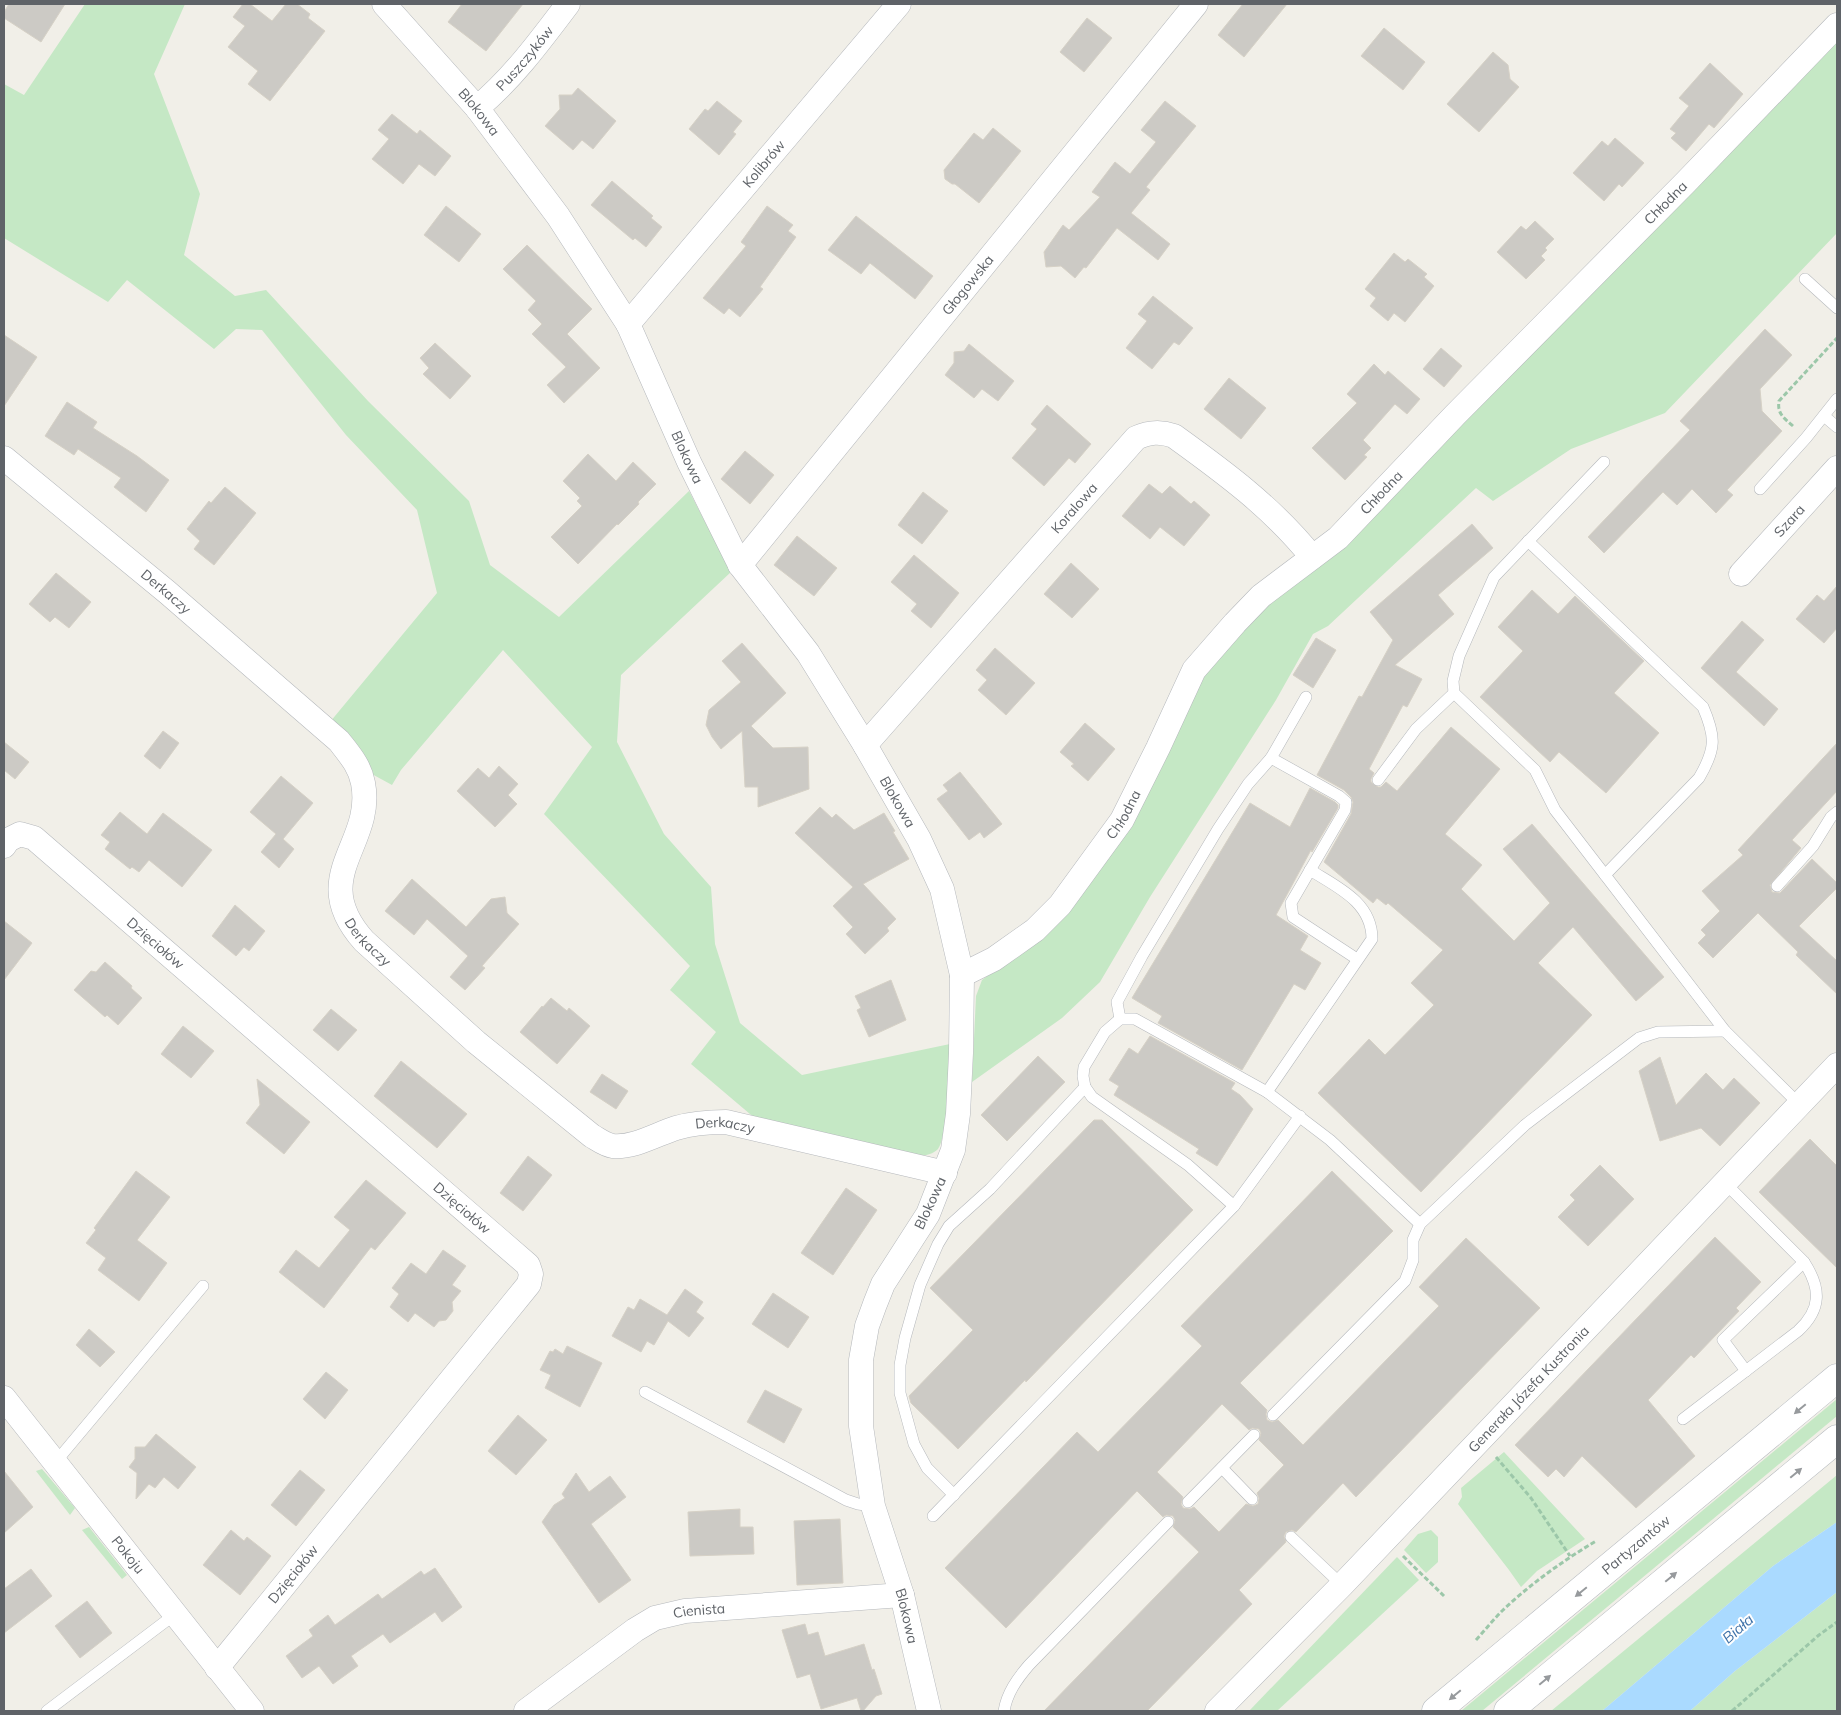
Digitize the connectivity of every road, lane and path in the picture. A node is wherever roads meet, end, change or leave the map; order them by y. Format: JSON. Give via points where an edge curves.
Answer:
{"nodes":[{"id":1,"x":384,"y":4,"type":"edge"},
{"id":2,"x":568,"y":4,"type":"edge"},
{"id":3,"x":899,"y":4,"type":"edge"},
{"id":4,"x":1196,"y":4,"type":"edge"},
{"id":5,"x":1837,"y":25,"type":"edge"},
{"id":6,"x":477,"y":108,"type":"junction"},
{"id":7,"x":1805,"y":279,"type":"dead end"},
{"id":8,"x":1837,"y":308,"type":"edge"},
{"id":9,"x":628,"y":324,"type":"junction"},
{"id":10,"x":1837,"y":338,"type":"edge"},
{"id":11,"x":1837,"y":399,"type":"edge"},
{"id":12,"x":1824,"y":416,"type":"junction"},
{"id":13,"x":1837,"y":428,"type":"edge"},
{"id":14,"x":1806,"y":438,"type":"junction"},
{"id":15,"x":4,"y":458,"type":"edge"},
{"id":16,"x":1604,"y":462,"type":"dead end"},
{"id":17,"x":1837,"y":468,"type":"edge"},
{"id":18,"x":1760,"y":489,"type":"dead end"},
{"id":19,"x":1528,"y":541,"type":"junction"},
{"id":20,"x":1312,"y":557,"type":"junction"},
{"id":21,"x":740,"y":565,"type":"junction"},
{"id":22,"x":1741,"y":574,"type":"dead end"},
{"id":23,"x":1454,"y":693,"type":"junction"},
{"id":24,"x":1306,"y":697,"type":"dead end"},
{"id":25,"x":865,"y":745,"type":"junction"},
{"id":26,"x":1271,"y":758,"type":"junction"},
{"id":27,"x":1378,"y":780,"type":"dead end"},
{"id":28,"x":1837,"y":812,"type":"edge"},
{"id":29,"x":4,"y":846,"type":"edge"},
{"id":30,"x":1310,"y":870,"type":"junction"},
{"id":31,"x":1605,"y":875,"type":"junction"},
{"id":32,"x":1777,"y":886,"type":"dead end"},
{"id":33,"x":1357,"y":959,"type":"junction"},
{"id":34,"x":962,"y":975,"type":"junction"},
{"id":35,"x":1120,"y":1019,"type":"junction"},
{"id":36,"x":1725,"y":1031,"type":"junction"},
{"id":37,"x":1837,"y":1064,"type":"edge"},
{"id":38,"x":1085,"y":1087,"type":"junction"},
{"id":39,"x":1267,"y":1092,"type":"junction"},
{"id":40,"x":1800,"y":1104,"type":"junction"},
{"id":41,"x":1300,"y":1116,"type":"junction"},
{"id":42,"x":945,"y":1173,"type":"junction"},
{"id":43,"x":1725,"y":1183,"type":"junction"},
{"id":44,"x":1234,"y":1206,"type":"junction"},
{"id":45,"x":1420,"y":1224,"type":"junction"},
{"id":46,"x":1804,"y":1262,"type":"junction"},
{"id":47,"x":203,"y":1286,"type":"dead end"},
{"id":48,"x":1746,"y":1370,"type":"junction"},
{"id":49,"x":1837,"y":1378,"type":"edge"},
{"id":50,"x":645,"y":1392,"type":"dead end"},
{"id":51,"x":4,"y":1398,"type":"edge"},
{"id":52,"x":1273,"y":1415,"type":"dead end"},
{"id":53,"x":1683,"y":1419,"type":"dead end"},
{"id":54,"x":1254,"y":1435,"type":"dead end"},
{"id":55,"x":1837,"y":1439,"type":"edge"},
{"id":56,"x":1492,"y":1453,"type":"dead end"},
{"id":57,"x":54,"y":1464,"type":"junction"},
{"id":58,"x":1222,"y":1468,"type":"junction"},
{"id":59,"x":954,"y":1495,"type":"junction"},
{"id":60,"x":1252,"y":1499,"type":"dead end"},
{"id":61,"x":1188,"y":1502,"type":"dead end"},
{"id":62,"x":873,"y":1506,"type":"junction"},
{"id":63,"x":933,"y":1516,"type":"dead end"},
{"id":64,"x":1168,"y":1522,"type":"dead end"},
{"id":65,"x":1291,"y":1537,"type":"dead end"},
{"id":66,"x":1397,"y":1551,"type":"dead end"},
{"id":67,"x":1570,"y":1556,"type":"dead end"},
{"id":68,"x":1342,"y":1585,"type":"junction"},
{"id":69,"x":902,"y":1595,"type":"junction"},
{"id":70,"x":1444,"y":1596,"type":"dead end"},
{"id":71,"x":174,"y":1615,"type":"junction"},
{"id":72,"x":1837,"y":1622,"type":"edge"},
{"id":73,"x":217,"y":1668,"type":"junction"},
{"id":74,"x":46,"y":1711,"type":"edge"},
{"id":75,"x":252,"y":1711,"type":"edge"},
{"id":76,"x":526,"y":1711,"type":"edge"},
{"id":77,"x":929,"y":1711,"type":"edge"},
{"id":78,"x":1004,"y":1711,"type":"edge"},
{"id":79,"x":1217,"y":1711,"type":"edge"},
{"id":80,"x":1436,"y":1711,"type":"edge"},
{"id":81,"x":1508,"y":1711,"type":"edge"},
{"id":82,"x":1732,"y":1711,"type":"edge"}],
"edges":[{"from":1,"to":6,"type":"street","name":"Blokowa"},
{"from":2,"to":6,"type":"street","name":"Puszczyków","via":[[519,68]]},
{"from":3,"to":9,"type":"street","name":"Kolibrów"},
{"from":4,"to":21,"type":"street","name":"Głogowska"},
{"from":5,"to":20,"type":"street","name":"Chłodna","via":[[1338,538]]},
{"from":6,"to":9,"type":"street","name":"Blokowa","via":[[558,216]]},
{"from":7,"to":8,"type":"lane"},
{"from":9,"to":21,"type":"street","name":"Blokowa"},
{"from":10,"to":14,"type":"path","via":[[1779,401],[1780,415]]},
{"from":11,"to":12,"type":"lane"},
{"from":12,"to":13,"type":"lane"},
{"from":12,"to":14,"type":"lane"},
{"from":14,"to":18,"type":"lane"},
{"from":15,"to":42,"type":"street","name":"Derkaczy","via":[[339,740],[356,764],[363,783],[360,824],[342,869],[341,893],[345,915],[354,930],[476,1042],[592,1136],[608,1144],[623,1145],[703,1122],[726,1122]]},
{"from":16,"to":19,"type":"lane"},
{"from":17,"to":22,"type":"street","name":"Szara"},
{"from":19,"to":23,"type":"lane","via":[[1494,577],[1459,656],[1453,681]]},
{"from":19,"to":31,"type":"lane","via":[[1702,706],[1710,723],[1713,742],[1709,760],[1699,778]]},
{"from":20,"to":25,"type":"street","name":"Koralowa","via":[[1292,533],[1231,478],[1174,436],[1164,433],[1136,438]]},
{"from":20,"to":34,"type":"street","name":"Chłodna","via":[[1260,596],[1194,670],[1122,820],[1060,905],[994,959]]},
{"from":21,"to":25,"type":"street","name":"Blokowa","via":[[808,653]]},
{"from":23,"to":27,"type":"lane","via":[[1416,729]]},
{"from":23,"to":31,"type":"lane","via":[[1535,770],[1555,810]]},
{"from":24,"to":26,"type":"lane"},
{"from":25,"to":34,"type":"street","name":"Blokowa","via":[[919,839],[942,889]]},
{"from":26,"to":30,"type":"lane","via":[[1346,802],[1345,810]]},
{"from":26,"to":35,"type":"lane","via":[[1248,784],[1223,821],[1142,956],[1117,1002]]},
{"from":28,"to":32,"type":"lane","via":[[1813,846]]},
{"from":29,"to":73,"type":"street","name":"Dzięciołów","via":[[20,834],[34,838],[528,1265],[531,1274],[528,1284]]},
{"from":30,"to":33,"type":"lane","via":[[1351,896],[1369,921],[1372,939]]},
{"from":30,"to":33,"type":"lane","via":[[1291,904],[1293,917]]},
{"from":31,"to":36,"type":"lane"},
{"from":33,"to":39,"type":"lane"},
{"from":34,"to":42,"type":"street","name":"Blokowa","via":[[958,1114]]},
{"from":35,"to":38,"type":"lane","via":[[1105,1032],[1084,1067]]},
{"from":35,"to":39,"type":"lane","via":[[1135,1019]]},
{"from":36,"to":40,"type":"lane"},
{"from":36,"to":45,"type":"lane","via":[[1658,1032],[1639,1038],[1525,1125]]},
{"from":37,"to":40,"type":"street","name":"Generała Józefa Kustronia"},
{"from":38,"to":44,"type":"lane","via":[[1092,1097],[1188,1165]]},
{"from":38,"to":59,"type":"lane","via":[[990,1189],[949,1226],[920,1285],[902,1356],[900,1393],[914,1444],[927,1468]]},
{"from":39,"to":41,"type":"lane"},
{"from":40,"to":43,"type":"street","name":"Generała Józefa Kustronia"},
{"from":41,"to":44,"type":"lane"},
{"from":41,"to":45,"type":"lane"},
{"from":42,"to":62,"type":"street","name":"Blokowa","via":[[928,1214],[884,1284],[867,1326],[861,1360],[861,1426]]},
{"from":43,"to":46,"type":"lane"},
{"from":43,"to":68,"type":"street","name":"Generała Józefa Kustronia"},
{"from":44,"to":59,"type":"lane"},
{"from":45,"to":52,"type":"lane","via":[[1405,1282]]},
{"from":46,"to":48,"type":"lane","via":[[1816,1286],[1813,1315],[1798,1331]]},
{"from":46,"to":48,"type":"lane","via":[[1723,1340]]},
{"from":47,"to":57,"type":"lane"},
{"from":48,"to":53,"type":"lane"},
{"from":49,"to":80,"type":"main road","name":"Partyzantów","one_way":true},
{"from":50,"to":62,"type":"lane","via":[[846,1500]]},
{"from":51,"to":57,"type":"street","name":"Pokoju"},
{"from":54,"to":58,"type":"lane"},
{"from":81,"to":55,"type":"main road","one_way":true},
{"from":56,"to":67,"type":"path","via":[[1531,1498]]},
{"from":57,"to":71,"type":"street","name":"Pokoju"},
{"from":58,"to":60,"type":"lane"},
{"from":58,"to":61,"type":"lane"},
{"from":59,"to":63,"type":"lane"},
{"from":62,"to":69,"type":"street","name":"Blokowa"},
{"from":64,"to":78,"type":"lane","via":[[1029,1665],[1016,1681]]},
{"from":65,"to":68,"type":"lane"},
{"from":66,"to":70,"type":"path"},
{"from":68,"to":79,"type":"street","name":"Generała Józefa Kustronia"},
{"from":69,"to":76,"type":"street","name":"Cienista","via":[[685,1611],[655,1618],[634,1630]]},
{"from":69,"to":77,"type":"street","name":"Blokowa"},
{"from":71,"to":73,"type":"street","name":"Pokoju"},
{"from":71,"to":74,"type":"lane"},
{"from":72,"to":82,"type":"path"},
{"from":73,"to":75,"type":"street","name":"Pokoju"}]}
